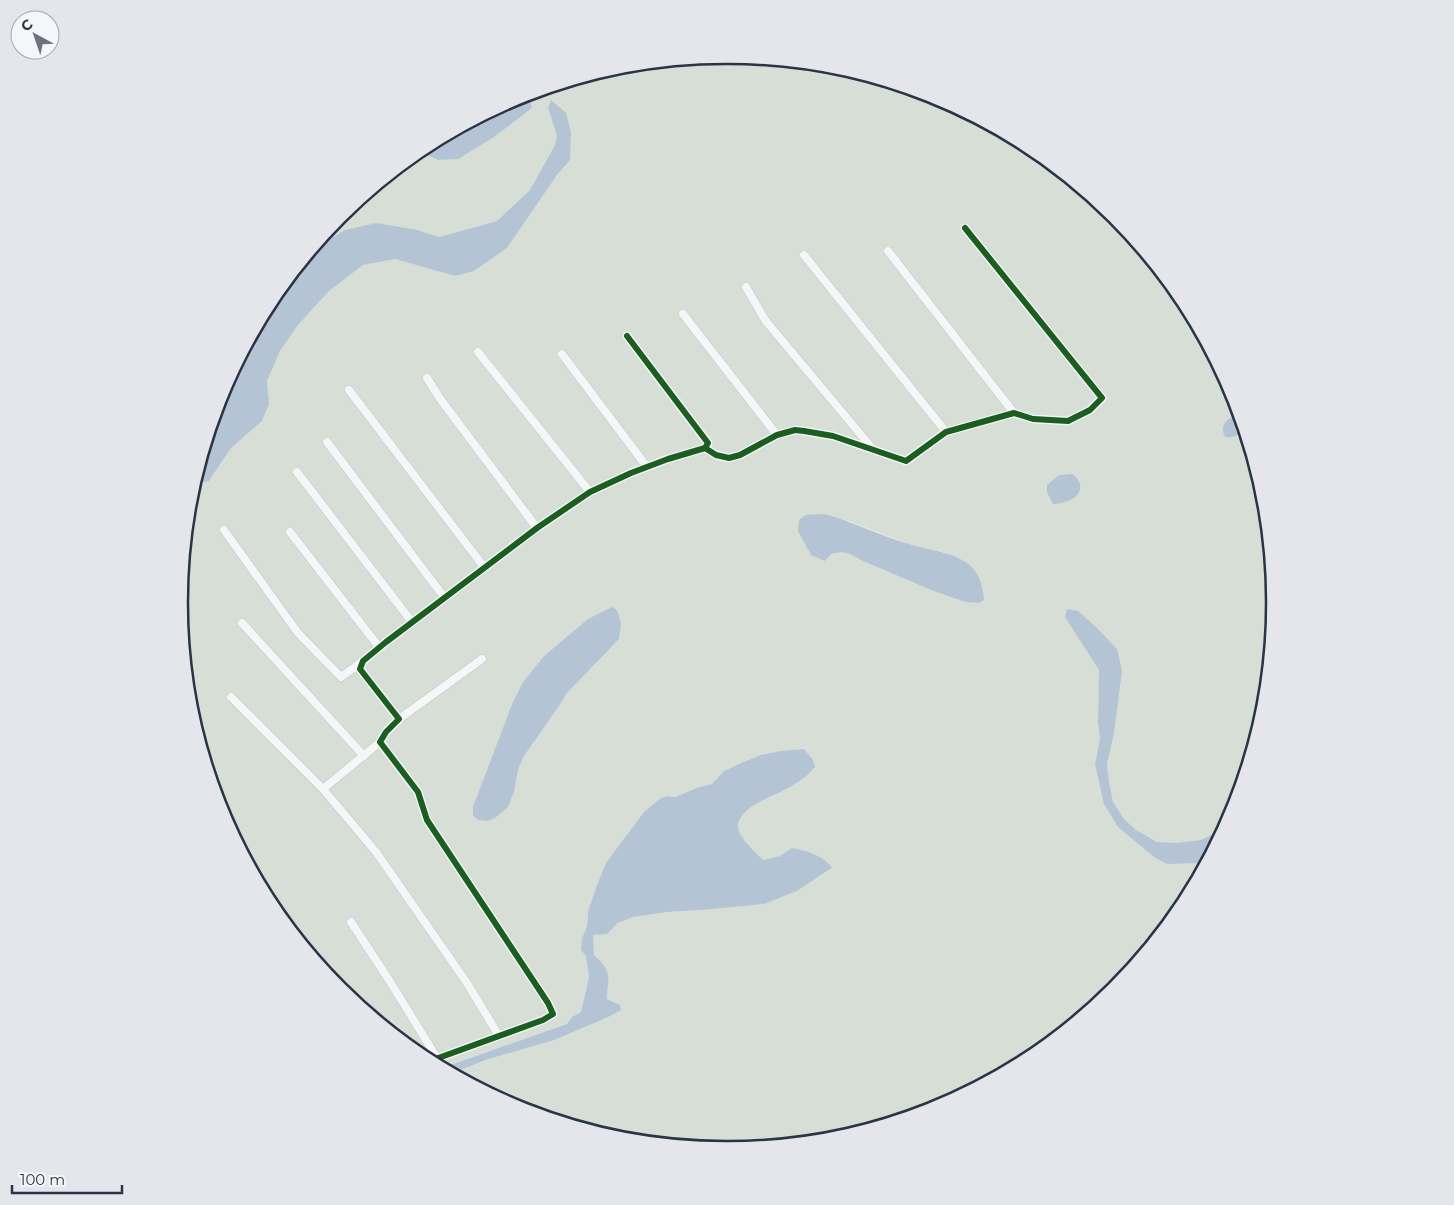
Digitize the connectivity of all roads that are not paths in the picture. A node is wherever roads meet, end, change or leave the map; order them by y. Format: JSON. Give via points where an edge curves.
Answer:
{"nodes":[{"id":1,"x":965,"y":228,"type":"dead end"},
{"id":2,"x":888,"y":251,"type":"dead end"},
{"id":3,"x":804,"y":255,"type":"dead end"},
{"id":4,"x":746,"y":287,"type":"dead end"},
{"id":5,"x":682,"y":314,"type":"dead end"},
{"id":6,"x":627,"y":336,"type":"dead end"},
{"id":7,"x":478,"y":352,"type":"dead end"},
{"id":8,"x":562,"y":354,"type":"dead end"},
{"id":9,"x":428,"y":378,"type":"dead end"},
{"id":10,"x":349,"y":390,"type":"dead end"},
{"id":11,"x":1014,"y":413,"type":"junction"},
{"id":12,"x":946,"y":432,"type":"junction"},
{"id":13,"x":777,"y":436,"type":"junction"},
{"id":14,"x":328,"y":442,"type":"dead end"},
{"id":15,"x":705,"y":448,"type":"junction"},
{"id":16,"x":873,"y":450,"type":"junction"},
{"id":17,"x":646,"y":467,"type":"junction"},
{"id":18,"x":297,"y":472,"type":"dead end"},
{"id":19,"x":590,"y":492,"type":"junction"},
{"id":20,"x":537,"y":528,"type":"junction"},
{"id":21,"x":224,"y":530,"type":"dead end"},
{"id":22,"x":290,"y":532,"type":"dead end"},
{"id":23,"x":484,"y":567,"type":"junction"},
{"id":24,"x":444,"y":597,"type":"junction"},
{"id":25,"x":412,"y":622,"type":"junction"},
{"id":26,"x":242,"y":623,"type":"dead end"},
{"id":27,"x":379,"y":647,"type":"junction"},
{"id":28,"x":482,"y":659,"type":"dead end"},
{"id":29,"x":363,"y":661,"type":"junction"},
{"id":30,"x":232,"y":698,"type":"dead end"},
{"id":31,"x":399,"y":719,"type":"junction"},
{"id":32,"x":380,"y":742,"type":"junction"},
{"id":33,"x":364,"y":756,"type":"junction"},
{"id":34,"x":323,"y":789,"type":"junction"},
{"id":35,"x":351,"y":922,"type":"dead end"},
{"id":36,"x":499,"y":1036,"type":"junction"},
{"id":37,"x":427,"y":1049,"type":"edge"},
{"id":38,"x":440,"y":1058,"type":"edge"}],
"edges":[{"from":1,"to":11,"type":"street","via":[[1102,398],[1090,410],[1068,422],[1033,419]]},
{"from":2,"to":11,"type":"street"},
{"from":3,"to":12,"type":"street"},
{"from":4,"to":16,"type":"street","via":[[765,320]]},
{"from":5,"to":13,"type":"street"},
{"from":6,"to":15,"type":"street","via":[[708,444]]},
{"from":7,"to":19,"type":"street"},
{"from":8,"to":17,"type":"street"},
{"from":9,"to":20,"type":"street"},
{"from":10,"to":23,"type":"street"},
{"from":11,"to":12,"type":"street"},
{"from":12,"to":16,"type":"street","via":[[906,461]]},
{"from":13,"to":15,"type":"street","via":[[729,458]]},
{"from":13,"to":16,"type":"street","via":[[794,430],[804,431],[833,436]]},
{"from":14,"to":24,"type":"street"},
{"from":15,"to":17,"type":"street"},
{"from":17,"to":19,"type":"street"},
{"from":18,"to":25,"type":"street"},
{"from":19,"to":20,"type":"street"},
{"from":20,"to":23,"type":"street"},
{"from":21,"to":29,"type":"street","via":[[298,633],[341,677]]},
{"from":22,"to":27,"type":"street"},
{"from":23,"to":24,"type":"street"},
{"from":24,"to":25,"type":"street"},
{"from":25,"to":27,"type":"street"},
{"from":26,"to":33,"type":"street"},
{"from":27,"to":29,"type":"street"},
{"from":28,"to":31,"type":"street"},
{"from":29,"to":31,"type":"street","via":[[360,669]]},
{"from":30,"to":34,"type":"street"},
{"from":31,"to":32,"type":"street"},
{"from":32,"to":33,"type":"street"},
{"from":32,"to":36,"type":"street","via":[[418,792],[427,820],[554,1014]]},
{"from":33,"to":34,"type":"street"},
{"from":34,"to":36,"type":"street","via":[[376,852],[467,983]]},
{"from":35,"to":37,"type":"street","via":[[389,980]]},
{"from":36,"to":38,"type":"street"}]}
